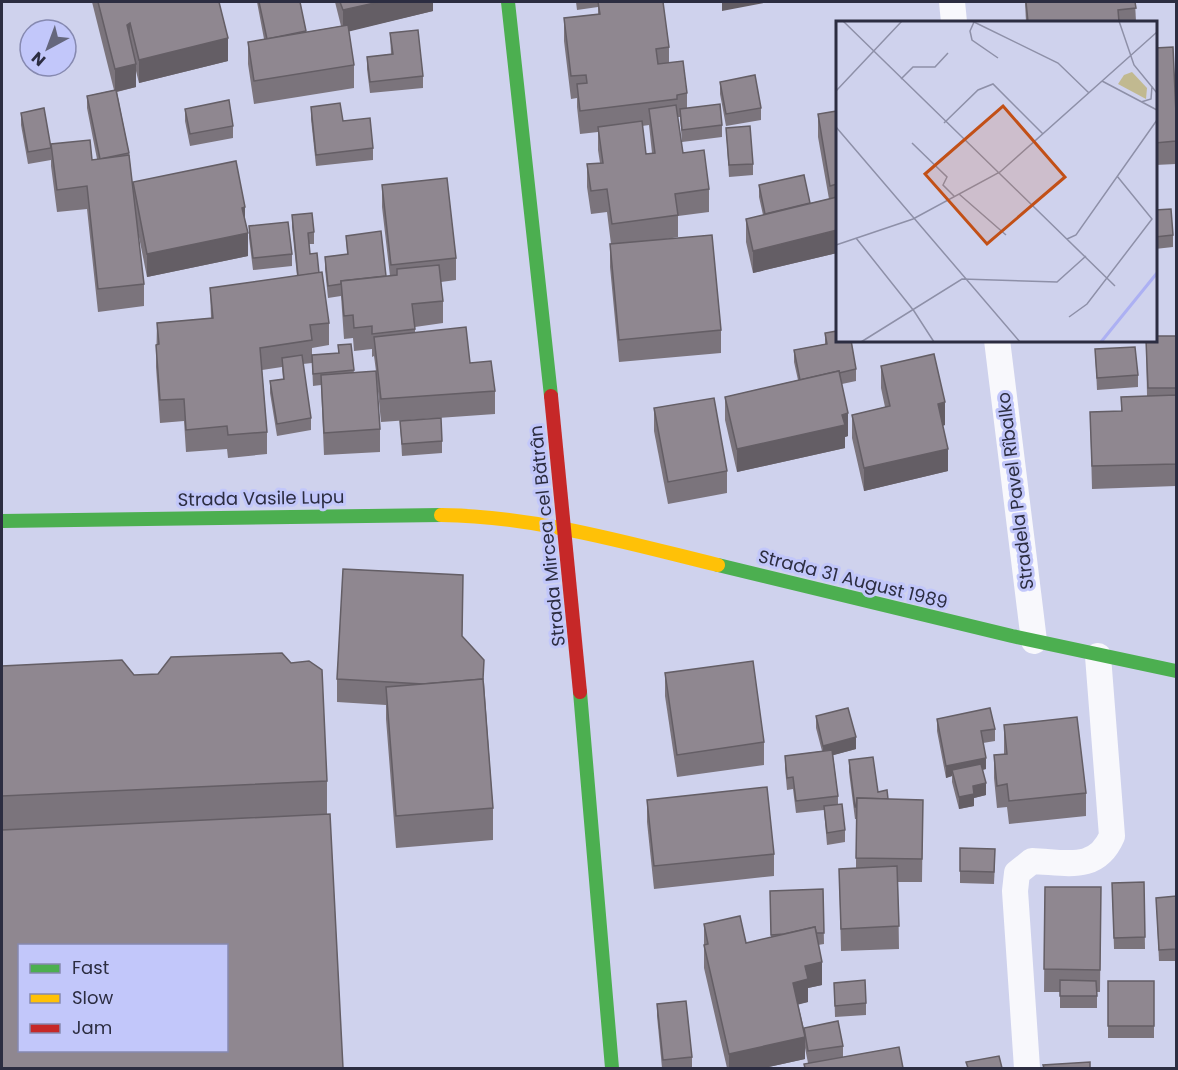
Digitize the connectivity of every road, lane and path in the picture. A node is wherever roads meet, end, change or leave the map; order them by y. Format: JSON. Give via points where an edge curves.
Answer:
{"nodes":[{"id":1,"x":508,"y":2,"type":"edge"},
{"id":2,"x":952,"y":2,"type":"edge"},
{"id":3,"x":954,"y":21,"type":"edge"},
{"id":4,"x":996,"y":342,"type":"edge"},
{"id":5,"x":2,"y":521,"type":"edge"},
{"id":6,"x":521,"y":521,"type":"joint"},
{"id":7,"x":566,"y":530,"type":"junction"},
{"id":8,"x":1034,"y":641,"type":"junction"},
{"id":9,"x":1098,"y":656,"type":"junction"},
{"id":10,"x":1176,"y":671,"type":"edge"},
{"id":11,"x":612,"y":1068,"type":"edge"},
{"id":12,"x":1027,"y":1068,"type":"edge"}],
"edges":[{"from":1,"to":7,"type":"main road","name":"Strada Mircea cel Bătrân"},
{"from":2,"to":3,"type":"lane"},
{"from":4,"to":8,"type":"lane","name":"Stradela Pavel Rîbalko"},
{"from":5,"to":6,"type":"main road","name":"Strada Vasile Lupu","via":[[401,514],[475,515]]},
{"from":6,"to":7,"type":"main road","name":"Strada 31 August 1989"},
{"from":7,"to":8,"type":"main road","name":"Strada 31 August 1989"},
{"from":7,"to":11,"type":"main road","name":"Strada Mircea cel Bătrân"},
{"from":8,"to":9,"type":"main road","name":"Strada 31 August 1989"},
{"from":9,"to":10,"type":"main road","name":"Strada 31 August 1989"},
{"from":9,"to":12,"type":"lane","via":[[1112,836],[1107,848],[1095,859],[1077,864],[1032,861],[1017,873]]}]}
